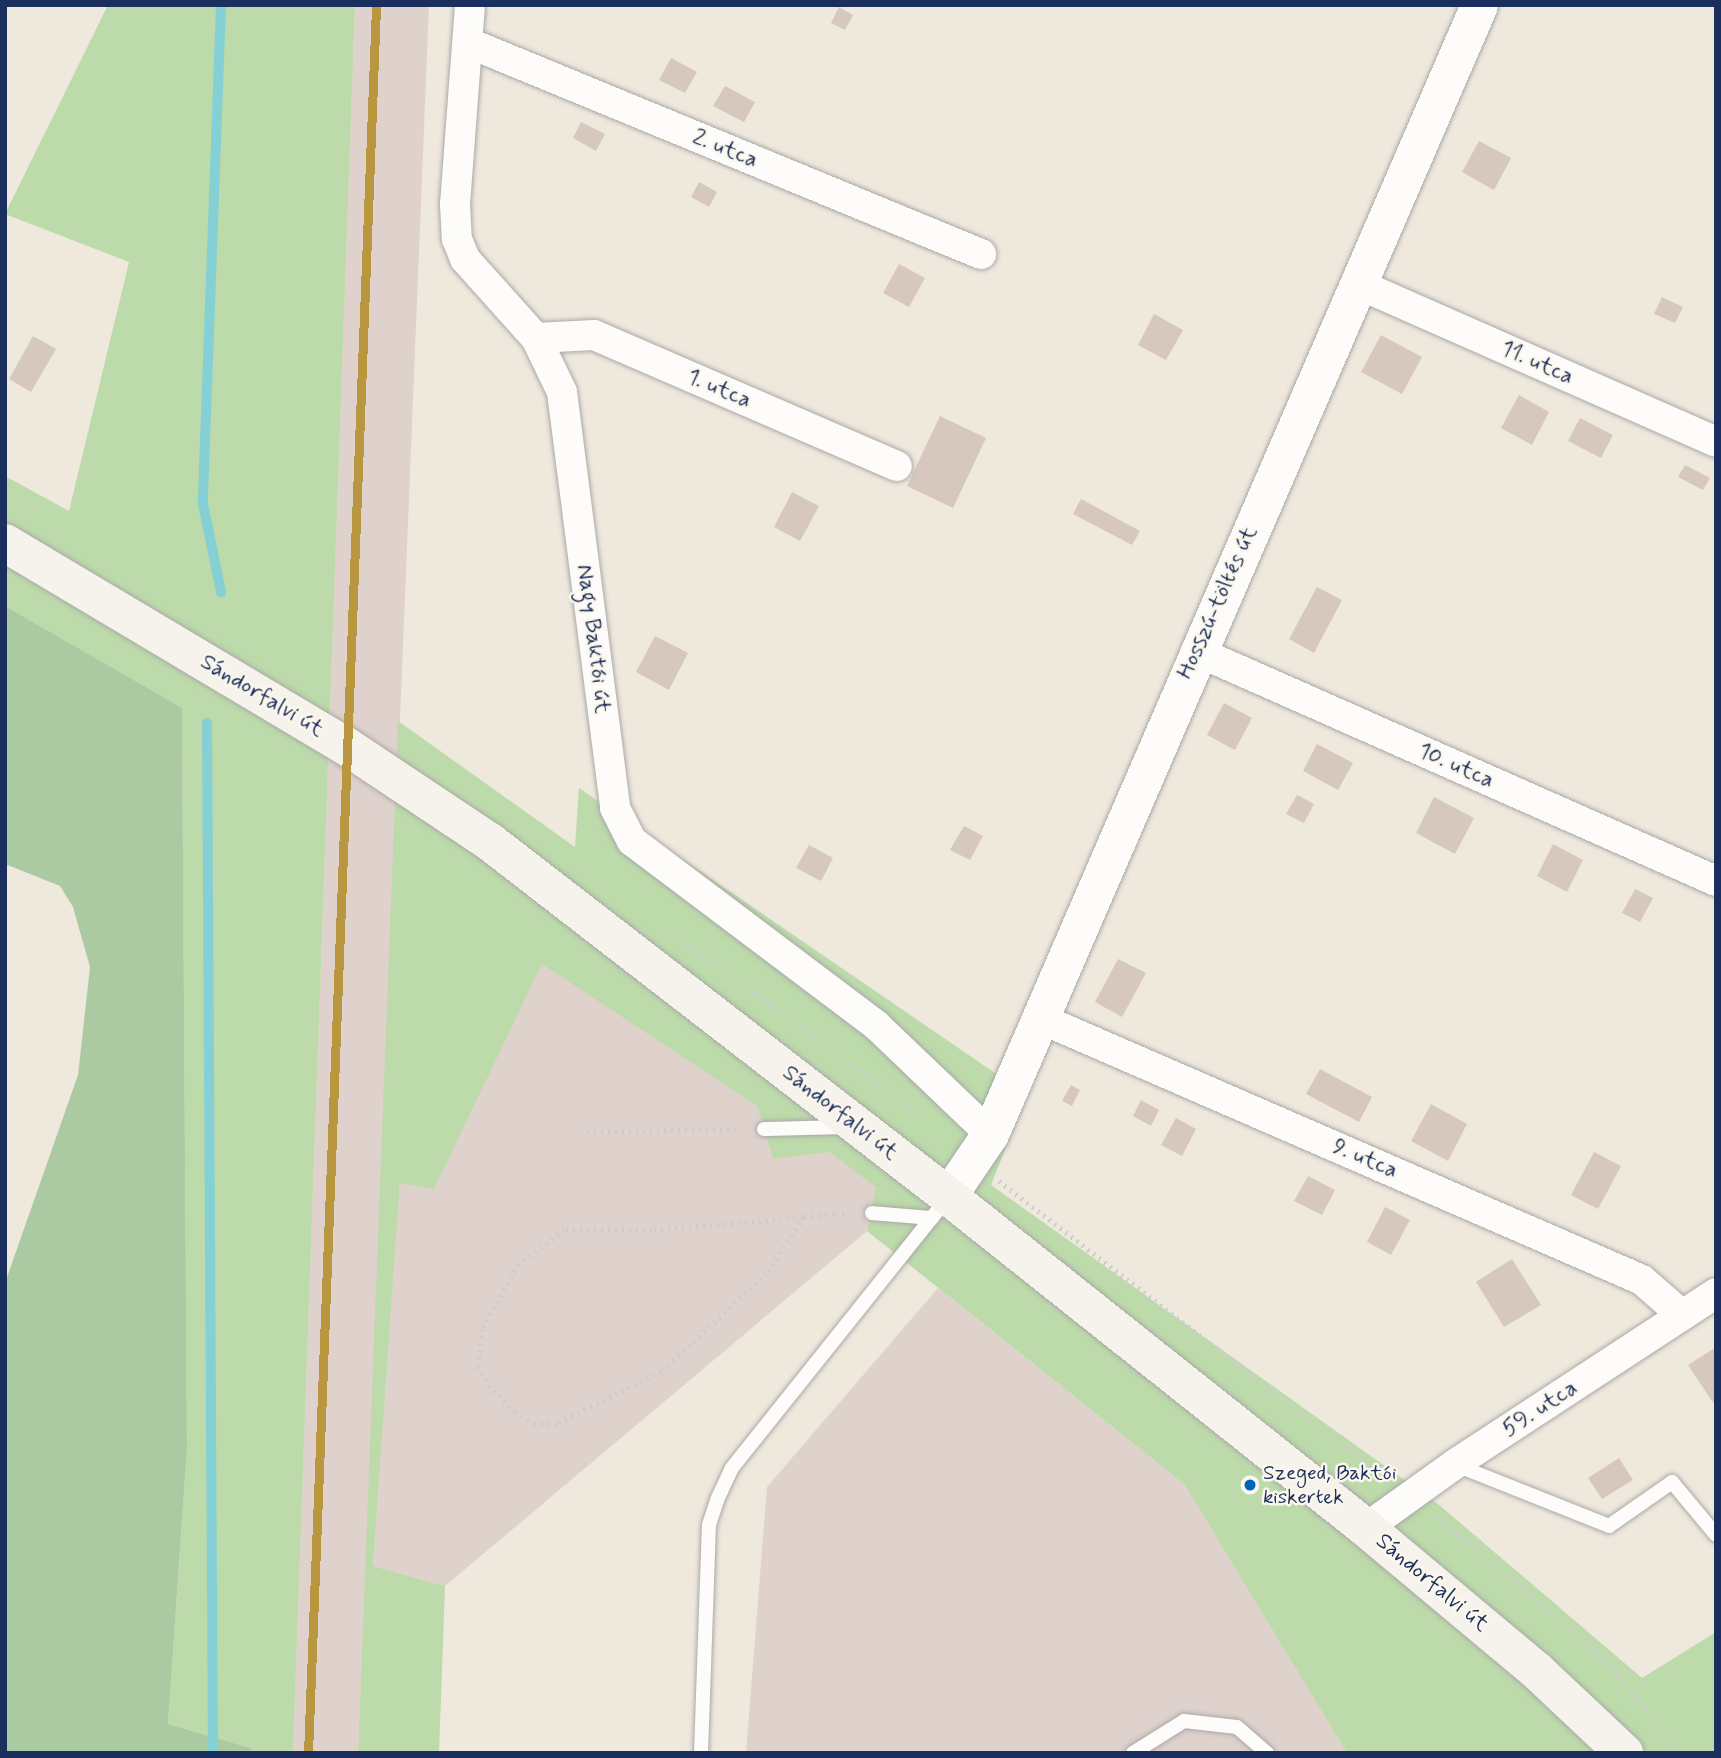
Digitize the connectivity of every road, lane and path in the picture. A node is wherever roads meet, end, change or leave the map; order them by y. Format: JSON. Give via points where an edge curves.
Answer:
{"nodes":[{"id":1,"x":470,"y":5,"type":"edge"},
{"id":2,"x":1479,"y":5,"type":"edge"},
{"id":3,"x":469,"y":43,"type":"junction"},
{"id":4,"x":981,"y":254,"type":"dead end"},
{"id":5,"x":1357,"y":284,"type":"junction"},
{"id":6,"x":536,"y":338,"type":"junction"},
{"id":7,"x":1716,"y":442,"type":"edge"},
{"id":8,"x":898,"y":466,"type":"dead end"},
{"id":9,"x":5,"y":543,"type":"edge"},
{"id":10,"x":1196,"y":651,"type":"junction"},
{"id":11,"x":1716,"y":881,"type":"edge"},
{"id":12,"x":1039,"y":1018,"type":"junction"},
{"id":13,"x":857,"y":1126,"type":"junction"},
{"id":14,"x":764,"y":1129,"type":"joint"},
{"id":15,"x":587,"y":1132,"type":"dead end"},
{"id":16,"x":982,"y":1148,"type":"junction"},
{"id":17,"x":940,"y":1207,"type":"junction"},
{"id":18,"x":872,"y":1213,"type":"joint"},
{"id":19,"x":804,"y":1216,"type":"junction"},
{"id":20,"x":1716,"y":1293,"type":"edge"},
{"id":21,"x":1682,"y":1315,"type":"junction"},
{"id":22,"x":1455,"y":1464,"type":"junction"},
{"id":23,"x":1409,"y":1496,"type":"junction"},
{"id":24,"x":1366,"y":1528,"type":"junction"},
{"id":25,"x":1716,"y":1535,"type":"edge"},
{"id":26,"x":701,"y":1753,"type":"edge"},
{"id":27,"x":1133,"y":1753,"type":"edge"},
{"id":28,"x":1267,"y":1753,"type":"edge"},
{"id":29,"x":1624,"y":1753,"type":"edge"},
{"id":30,"x":1679,"y":1753,"type":"edge"}],
"edges":[{"from":1,"to":3,"type":"street","name":"Nagy Baktói út"},
{"from":2,"to":5,"type":"street","name":"Hosszú-töltés út"},
{"from":3,"to":4,"type":"street","name":"2. utca"},
{"from":3,"to":6,"type":"street","name":"Nagy Baktói út","via":[[455,204],[457,239],[465,259]]},
{"from":5,"to":7,"type":"street","name":"11. utca"},
{"from":5,"to":10,"type":"street","name":"Hosszú-töltés út"},
{"from":6,"to":8,"type":"street","name":"1. utca","via":[[594,335]]},
{"from":6,"to":16,"type":"street","name":"Nagy Baktói út","via":[[562,392],[615,808],[632,841],[876,1026]]},
{"from":9,"to":13,"type":"main road","name":"Sándorfalvi út","via":[[346,746],[490,842]]},
{"from":10,"to":11,"type":"street","name":"10. utca"},
{"from":10,"to":12,"type":"street","name":"Hosszú-töltés út"},
{"from":12,"to":16,"type":"street","name":"Hosszú-töltés út"},
{"from":12,"to":21,"type":"street","name":"9. utca","via":[[1642,1280]]},
{"from":13,"to":14,"type":"lane"},
{"from":13,"to":17,"type":"main road","name":"Sándorfalvi út"},
{"from":14,"to":15,"type":"path"},
{"from":16,"to":17,"type":"street","name":"Hosszú-töltés út"},
{"from":16,"to":23,"type":"path"},
{"from":17,"to":18,"type":"lane"},
{"from":17,"to":24,"type":"main road","name":"Sándorfalvi út"},
{"from":17,"to":26,"type":"lane","via":[[732,1468],[717,1500],[709,1525]]},
{"from":18,"to":19,"type":"path"},
{"from":19,"to":19,"type":"path","via":[[654,1230],[566,1229],[518,1265],[483,1327],[478,1366],[489,1387],[515,1412],[535,1424],[566,1420],[661,1372],[767,1274]]},
{"from":20,"to":21,"type":"street","name":"59. utca"},
{"from":21,"to":22,"type":"street","name":"59. utca"},
{"from":22,"to":23,"type":"street","name":"59. utca"},
{"from":22,"to":25,"type":"lane","via":[[1609,1526],[1672,1482]]},
{"from":23,"to":24,"type":"street","name":"59. utca"},
{"from":23,"to":30,"type":"path","via":[[1573,1628],[1619,1676]]},
{"from":24,"to":29,"type":"main road","name":"Sándorfalvi út","via":[[1537,1671]]},
{"from":27,"to":28,"type":"lane","via":[[1184,1721],[1237,1727]]}]}
